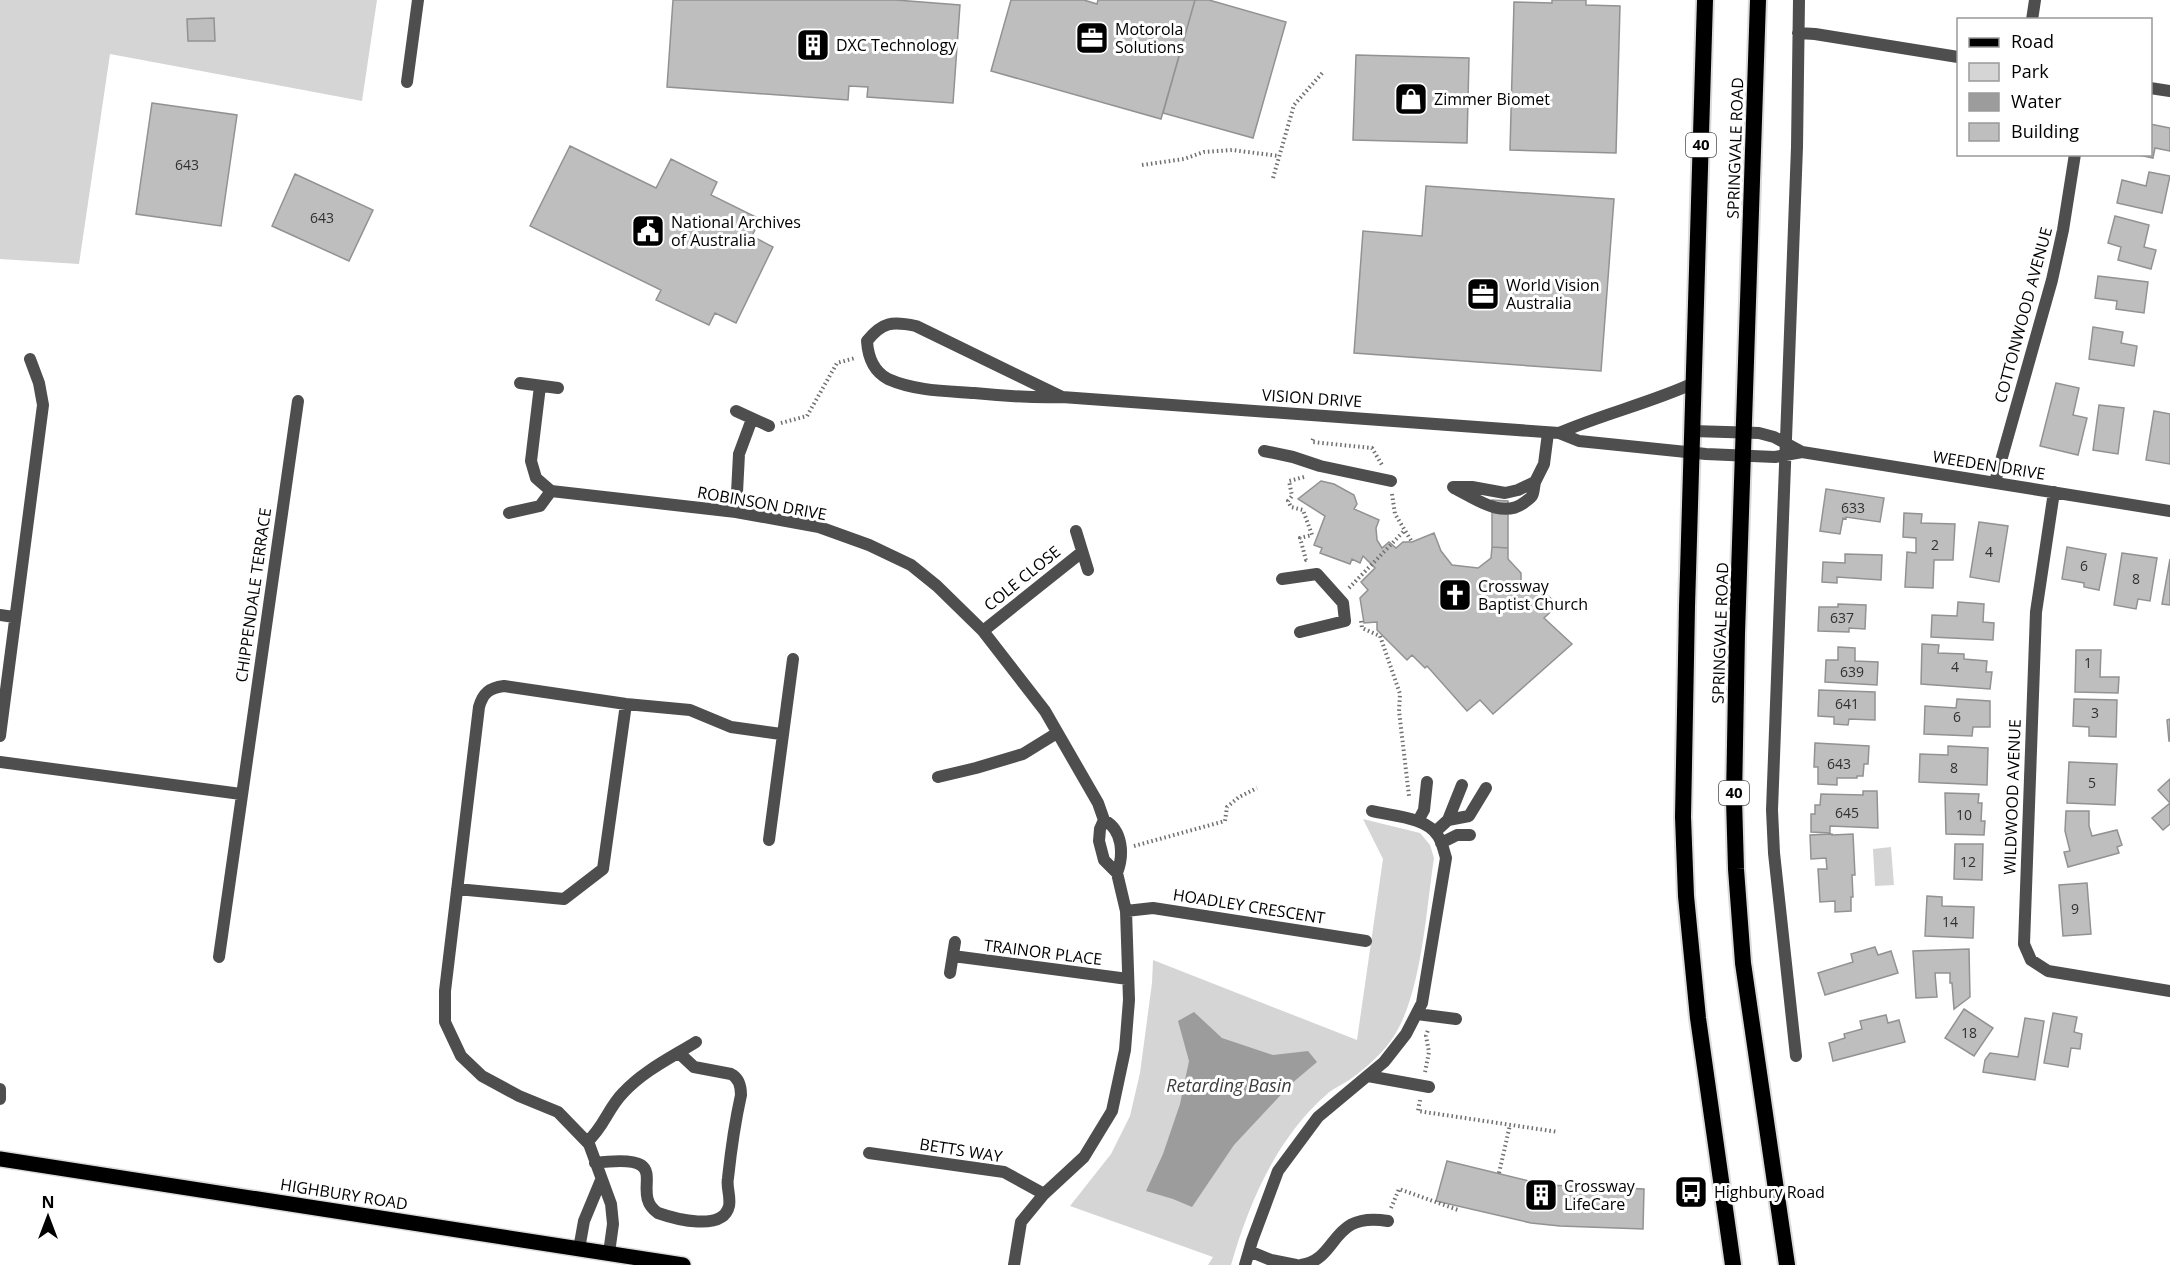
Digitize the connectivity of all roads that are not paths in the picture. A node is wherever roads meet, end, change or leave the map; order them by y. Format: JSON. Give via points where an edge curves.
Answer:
{"nodes":[{"id":1,"x":418,"y":0,"type":"edge"},
{"id":2,"x":1758,"y":0,"type":"edge"},
{"id":3,"x":1799,"y":0,"type":"edge"},
{"id":4,"x":2035,"y":0,"type":"edge"},
{"id":5,"x":1704,"y":3,"type":"edge"},
{"id":6,"x":2032,"y":18,"type":"edge"},
{"id":7,"x":1798,"y":33,"type":"junction"},
{"id":8,"x":1957,"y":57,"type":"edge"},
{"id":9,"x":407,"y":82,"type":"dead end"},
{"id":10,"x":2152,"y":88,"type":"edge"},
{"id":11,"x":2170,"y":92,"type":"edge"},
{"id":12,"x":2075,"y":156,"type":"edge"},
{"id":13,"x":30,"y":359,"type":"dead end"},
{"id":14,"x":520,"y":383,"type":"dead end"},
{"id":15,"x":1694,"y":383,"type":"junction"},
{"id":16,"x":540,"y":386,"type":"junction"},
{"id":17,"x":558,"y":388,"type":"dead end"},
{"id":18,"x":1062,"y":397,"type":"junction"},
{"id":19,"x":298,"y":401,"type":"dead end"},
{"id":20,"x":736,"y":411,"type":"dead end"},
{"id":21,"x":752,"y":419,"type":"junction"},
{"id":22,"x":769,"y":426,"type":"road end"},
{"id":23,"x":1692,"y":430,"type":"junction"},
{"id":24,"x":1744,"y":432,"type":"junction"},
{"id":25,"x":1554,"y":433,"type":"junction"},
{"id":26,"x":1786,"y":450,"type":"junction"},
{"id":27,"x":1263,"y":451,"type":"dead end"},
{"id":28,"x":1691,"y":453,"type":"junction"},
{"id":29,"x":1743,"y":456,"type":"junction"},
{"id":30,"x":1391,"y":482,"type":"dead end"},
{"id":31,"x":1995,"y":482,"type":"junction"},
{"id":32,"x":1453,"y":488,"type":"dead end"},
{"id":33,"x":551,"y":491,"type":"junction"},
{"id":34,"x":2054,"y":492,"type":"junction"},
{"id":35,"x":2170,"y":511,"type":"edge"},
{"id":36,"x":736,"y":512,"type":"junction"},
{"id":37,"x":509,"y":513,"type":"dead end"},
{"id":38,"x":1076,"y":531,"type":"dead end"},
{"id":39,"x":1082,"y":552,"type":"junction"},
{"id":40,"x":1088,"y":570,"type":"dead end"},
{"id":41,"x":1282,"y":579,"type":"dead end"},
{"id":42,"x":0,"y":615,"type":"edge"},
{"id":43,"x":14,"y":617,"type":"junction"},
{"id":44,"x":983,"y":631,"type":"junction"},
{"id":45,"x":1300,"y":633,"type":"dead end"},
{"id":46,"x":793,"y":659,"type":"dead end"},
{"id":47,"x":626,"y":704,"type":"junction"},
{"id":48,"x":782,"y":734,"type":"junction"},
{"id":49,"x":1057,"y":734,"type":"junction"},
{"id":50,"x":0,"y":736,"type":"edge"},
{"id":51,"x":0,"y":762,"type":"edge"},
{"id":52,"x":938,"y":777,"type":"dead end"},
{"id":53,"x":1427,"y":782,"type":"dead end"},
{"id":54,"x":1462,"y":785,"type":"dead end"},
{"id":55,"x":1486,"y":789,"type":"dead end"},
{"id":56,"x":241,"y":794,"type":"junction"},
{"id":57,"x":1372,"y":810,"type":"dead end"},
{"id":58,"x":1420,"y":817,"type":"junction"},
{"id":59,"x":1104,"y":820,"type":"junction"},
{"id":60,"x":1448,"y":820,"type":"junction"},
{"id":61,"x":1470,"y":835,"type":"dead end"},
{"id":62,"x":1438,"y":837,"type":"junction"},
{"id":63,"x":769,"y":840,"type":"dead end"},
{"id":64,"x":1117,"y":873,"type":"junction"},
{"id":65,"x":457,"y":889,"type":"junction"},
{"id":66,"x":1126,"y":910,"type":"junction"},
{"id":67,"x":1366,"y":941,"type":"dead end"},
{"id":68,"x":955,"y":942,"type":"dead end"},
{"id":69,"x":953,"y":956,"type":"junction"},
{"id":70,"x":219,"y":957,"type":"dead end"},
{"id":71,"x":950,"y":973,"type":"dead end"},
{"id":72,"x":1128,"y":979,"type":"junction"},
{"id":73,"x":2170,"y":991,"type":"edge"},
{"id":74,"x":1417,"y":1014,"type":"junction"},
{"id":75,"x":1456,"y":1019,"type":"dead end"},
{"id":76,"x":696,"y":1042,"type":"dead end"},
{"id":77,"x":679,"y":1053,"type":"junction"},
{"id":78,"x":1796,"y":1056,"type":"dead end"},
{"id":79,"x":1368,"y":1076,"type":"junction"},
{"id":80,"x":1425,"y":1086,"type":"road end"},
{"id":81,"x":0,"y":1089,"type":"edge"},
{"id":82,"x":0,"y":1099,"type":"edge"},
{"id":83,"x":587,"y":1142,"type":"junction"},
{"id":84,"x":869,"y":1153,"type":"dead end"},
{"id":85,"x":0,"y":1159,"type":"edge"},
{"id":86,"x":595,"y":1163,"type":"junction"},
{"id":87,"x":601,"y":1180,"type":"junction"},
{"id":88,"x":1044,"y":1194,"type":"junction"},
{"id":89,"x":1388,"y":1221,"type":"road end"},
{"id":90,"x":579,"y":1249,"type":"junction"},
{"id":91,"x":1249,"y":1251,"type":"junction"},
{"id":92,"x":609,"y":1253,"type":"junction"},
{"id":93,"x":625,"y":1260,"type":"edge"},
{"id":94,"x":683,"y":1265,"type":"edge"},
{"id":95,"x":1014,"y":1265,"type":"edge"},
{"id":96,"x":1245,"y":1265,"type":"edge"},
{"id":97,"x":1296,"y":1265,"type":"edge"},
{"id":98,"x":1301,"y":1265,"type":"edge"},
{"id":99,"x":1733,"y":1265,"type":"edge"},
{"id":100,"x":1787,"y":1265,"type":"edge"}],
"edges":[{"from":1,"to":9,"type":"street"},
{"from":2,"to":24,"type":"highway","name":"SPRINGVALE ROAD","number":"40"},
{"from":3,"to":7,"type":"street"},
{"from":4,"to":6,"type":"street"},
{"from":5,"to":15,"type":"highway","name":"SPRINGVALE ROAD","number":"40"},
{"from":7,"to":8,"type":"street"},
{"from":7,"to":26,"type":"street"},
{"from":10,"to":11,"type":"street"},
{"from":12,"to":31,"type":"street","name":"COTTONWOOD AVENUE","via":[[2052,280]]},
{"from":13,"to":43,"type":"street","via":[[43,405]]},
{"from":14,"to":16,"type":"street"},
{"from":15,"to":23,"type":"highway","name":"SPRINGVALE ROAD","number":"40"},
{"from":15,"to":25,"type":"street","name":"VISION DRIVE"},
{"from":16,"to":17,"type":"street"},
{"from":16,"to":33,"type":"street","via":[[531,461],[536,478]]},
{"from":18,"to":18,"type":"street","name":"VISION DRIVE","via":[[916,326],[897,322],[878,328],[867,341],[871,364],[887,378],[930,390]]},
{"from":18,"to":25,"type":"street","name":"VISION DRIVE"},
{"from":19,"to":56,"type":"street","name":"CHIPPENDALE TERRACE"},
{"from":20,"to":21,"type":"street"},
{"from":21,"to":22,"type":"street"},
{"from":21,"to":36,"type":"street","via":[[739,454]]},
{"from":23,"to":24,"type":"street","name":"WEEDEN DRIVE"},
{"from":23,"to":28,"type":"highway","name":"SPRINGVALE ROAD","number":"40"},
{"from":24,"to":26,"type":"street","name":"WEEDEN DRIVE","via":[[1774,437]]},
{"from":24,"to":29,"type":"highway","name":"SPRINGVALE ROAD","number":"40"},
{"from":25,"to":28,"type":"street","name":"VISION DRIVE","via":[[1580,441]]},
{"from":25,"to":32,"type":"street","via":[[1535,482],[1505,492]]},
{"from":26,"to":29,"type":"street","name":"WEEDEN DRIVE","via":[[1775,457]]},
{"from":26,"to":31,"type":"street","name":"WEEDEN DRIVE"},
{"from":26,"to":78,"type":"street","via":[[1772,810]]},
{"from":27,"to":30,"type":"street"},
{"from":28,"to":29,"type":"street","name":"WEEDEN DRIVE"},
{"from":28,"to":99,"type":"highway","name":"SPRINGVALE ROAD","number":"40","via":[[1683,773],[1685,875],[1698,1018]]},
{"from":29,"to":100,"type":"highway","name":"SPRINGVALE ROAD","number":"40","via":[[1735,719],[1737,877],[1749,1009]]},
{"from":31,"to":34,"type":"street","name":"WEEDEN DRIVE"},
{"from":33,"to":36,"type":"street","name":"ROBINSON DRIVE"},
{"from":33,"to":37,"type":"street","via":[[540,506]]},
{"from":34,"to":35,"type":"street","name":"WEEDEN DRIVE"},
{"from":34,"to":73,"type":"street","name":"WILDWOOD AVENUE","via":[[2036,612],[2024,944],[2031,960],[2048,971]]},
{"from":36,"to":44,"type":"street","name":"ROBINSON DRIVE","via":[[819,527],[869,545],[911,566]]},
{"from":38,"to":39,"type":"street","name":"COLE CLOSE"},
{"from":39,"to":40,"type":"street","name":"COLE CLOSE"},
{"from":39,"to":44,"type":"street","name":"COLE CLOSE"},
{"from":41,"to":45,"type":"street","via":[[1317,574],[1342,603],[1345,621]]},
{"from":42,"to":43,"type":"street"},
{"from":43,"to":50,"type":"street"},
{"from":44,"to":49,"type":"street","name":"ROBINSON DRIVE","via":[[1045,711]]},
{"from":46,"to":48,"type":"street"},
{"from":47,"to":48,"type":"street","via":[[690,711],[730,727]]},
{"from":47,"to":65,"type":"street","via":[[603,869],[564,899]]},
{"from":47,"to":65,"type":"street","via":[[504,686],[482,695]]},
{"from":48,"to":63,"type":"street"},
{"from":49,"to":52,"type":"street","via":[[1023,754]]},
{"from":49,"to":59,"type":"street","name":"ROBINSON DRIVE"},
{"from":51,"to":56,"type":"street"},
{"from":53,"to":58,"type":"street"},
{"from":54,"to":60,"type":"street"},
{"from":55,"to":60,"type":"street","via":[[1469,816]]},
{"from":56,"to":70,"type":"street","name":"CHIPPENDALE TERRACE"},
{"from":57,"to":58,"type":"street"},
{"from":58,"to":62,"type":"street"},
{"from":59,"to":64,"type":"street","name":"ROBINSON DRIVE","via":[[1099,841],[1104,860]]},
{"from":59,"to":64,"type":"street","name":"ROBINSON DRIVE","via":[[1117,832],[1122,861]]},
{"from":60,"to":62,"type":"street"},
{"from":61,"to":62,"type":"street"},
{"from":62,"to":74,"type":"street","via":[[1446,858]]},
{"from":64,"to":66,"type":"street","name":"ROBINSON DRIVE"},
{"from":65,"to":83,"type":"street","via":[[445,1022],[461,1056],[482,1076],[558,1112]]},
{"from":66,"to":67,"type":"street","name":"HOADLEY CRESCENT","via":[[1153,908]]},
{"from":66,"to":72,"type":"street","name":"ROBINSON DRIVE"},
{"from":68,"to":69,"type":"street"},
{"from":69,"to":71,"type":"street"},
{"from":69,"to":72,"type":"street","name":"TRAINOR PLACE"},
{"from":72,"to":88,"type":"street","name":"ROBINSON DRIVE","via":[[1125,1050],[1112,1111],[1084,1156]]},
{"from":74,"to":75,"type":"street"},
{"from":74,"to":79,"type":"street","via":[[1384,1062]]},
{"from":76,"to":77,"type":"street"},
{"from":77,"to":83,"type":"street","via":[[622,1093],[600,1129]]},
{"from":77,"to":86,"type":"street","via":[[694,1067],[731,1074],[740,1084],[726,1213],[718,1220],[704,1222],[658,1213],[647,1199],[647,1173],[640,1164],[625,1160]]},
{"from":79,"to":80,"type":"street"},
{"from":79,"to":91,"type":"street","via":[[1318,1117],[1278,1171]]},
{"from":81,"to":82,"type":"street"},
{"from":83,"to":86,"type":"street"},
{"from":84,"to":88,"type":"street","name":"BETTS WAY","via":[[1004,1172]]},
{"from":85,"to":90,"type":"main road","name":"HIGHBURY ROAD"},
{"from":86,"to":87,"type":"street"},
{"from":87,"to":90,"type":"street","via":[[584,1221]]},
{"from":87,"to":92,"type":"street","via":[[611,1204]]},
{"from":88,"to":95,"type":"street","name":"ROBINSON DRIVE","via":[[1021,1222]]},
{"from":89,"to":98,"type":"street","via":[[1354,1222],[1316,1259]]},
{"from":90,"to":92,"type":"main road","name":"HIGHBURY ROAD"},
{"from":91,"to":96,"type":"street"},
{"from":91,"to":97,"type":"street"},
{"from":92,"to":93,"type":"main road","name":"HIGHBURY ROAD"},
{"from":93,"to":94,"type":"main road","name":"HIGHBURY ROAD"}]}
